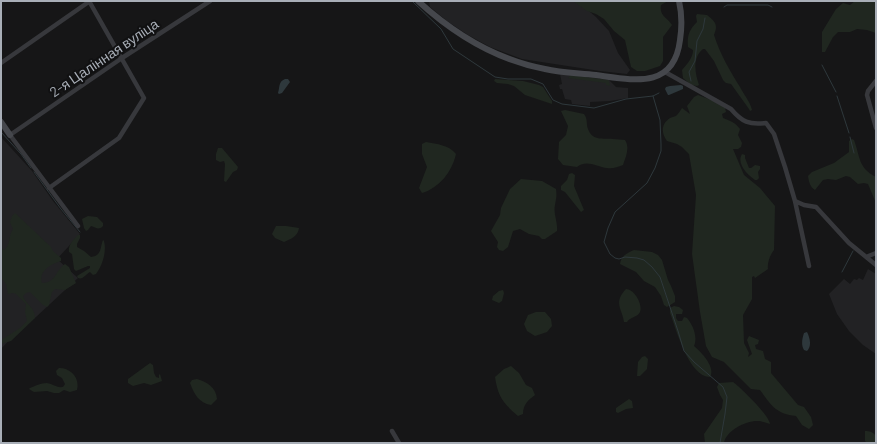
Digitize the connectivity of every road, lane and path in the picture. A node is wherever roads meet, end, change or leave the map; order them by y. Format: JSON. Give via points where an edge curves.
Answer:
{"nodes":[{"id":1,"x":89,"y":1,"type":"edge"},
{"id":2,"x":210,"y":1,"type":"edge"},
{"id":3,"x":418,"y":1,"type":"edge"},
{"id":4,"x":679,"y":1,"type":"edge"},
{"id":5,"x":122,"y":58,"type":"junction"},
{"id":6,"x":1,"y":63,"type":"edge"},
{"id":7,"x":665,"y":72,"type":"junction"},
{"id":8,"x":876,"y":81,"type":"edge"},
{"id":9,"x":1,"y":122,"type":"edge"},
{"id":10,"x":876,"y":128,"type":"edge"},
{"id":11,"x":10,"y":135,"type":"junction"},
{"id":12,"x":49,"y":188,"type":"junction"},
{"id":13,"x":796,"y":201,"type":"junction"},
{"id":14,"x":78,"y":226,"type":"dead end"},
{"id":15,"x":876,"y":253,"type":"edge"},
{"id":16,"x":866,"y":256,"type":"junction"},
{"id":17,"x":876,"y":265,"type":"edge"},
{"id":18,"x":809,"y":266,"type":"dead end"},
{"id":19,"x":392,"y":431,"type":"dead end"},
{"id":20,"x":399,"y":443,"type":"edge"}],
"edges":[{"from":1,"to":5,"type":"street"},
{"from":1,"to":6,"type":"street"},
{"from":2,"to":5,"type":"street","name":"2-я Цалінная вуліца"},
{"from":3,"to":7,"type":"main road","via":[[456,32],[492,51],[530,66],[634,80],[652,78]]},
{"from":4,"to":7,"type":"main road","via":[[682,27],[679,45],[674,63]]},
{"from":5,"to":11,"type":"street","name":"2-я Цалінная вуліца"},
{"from":5,"to":12,"type":"street","via":[[144,98],[119,138]]},
{"from":7,"to":13,"type":"street","via":[[731,109],[745,122],[766,123],[779,145]]},
{"from":8,"to":10,"type":"street","via":[[867,95]]},
{"from":9,"to":11,"type":"main road"},
{"from":11,"to":12,"type":"street"},
{"from":12,"to":14,"type":"street"},
{"from":13,"to":16,"type":"street","via":[[816,207],[849,243]]},
{"from":13,"to":18,"type":"street"},
{"from":15,"to":16,"type":"street"},
{"from":16,"to":17,"type":"street"},
{"from":19,"to":20,"type":"street"}]}
